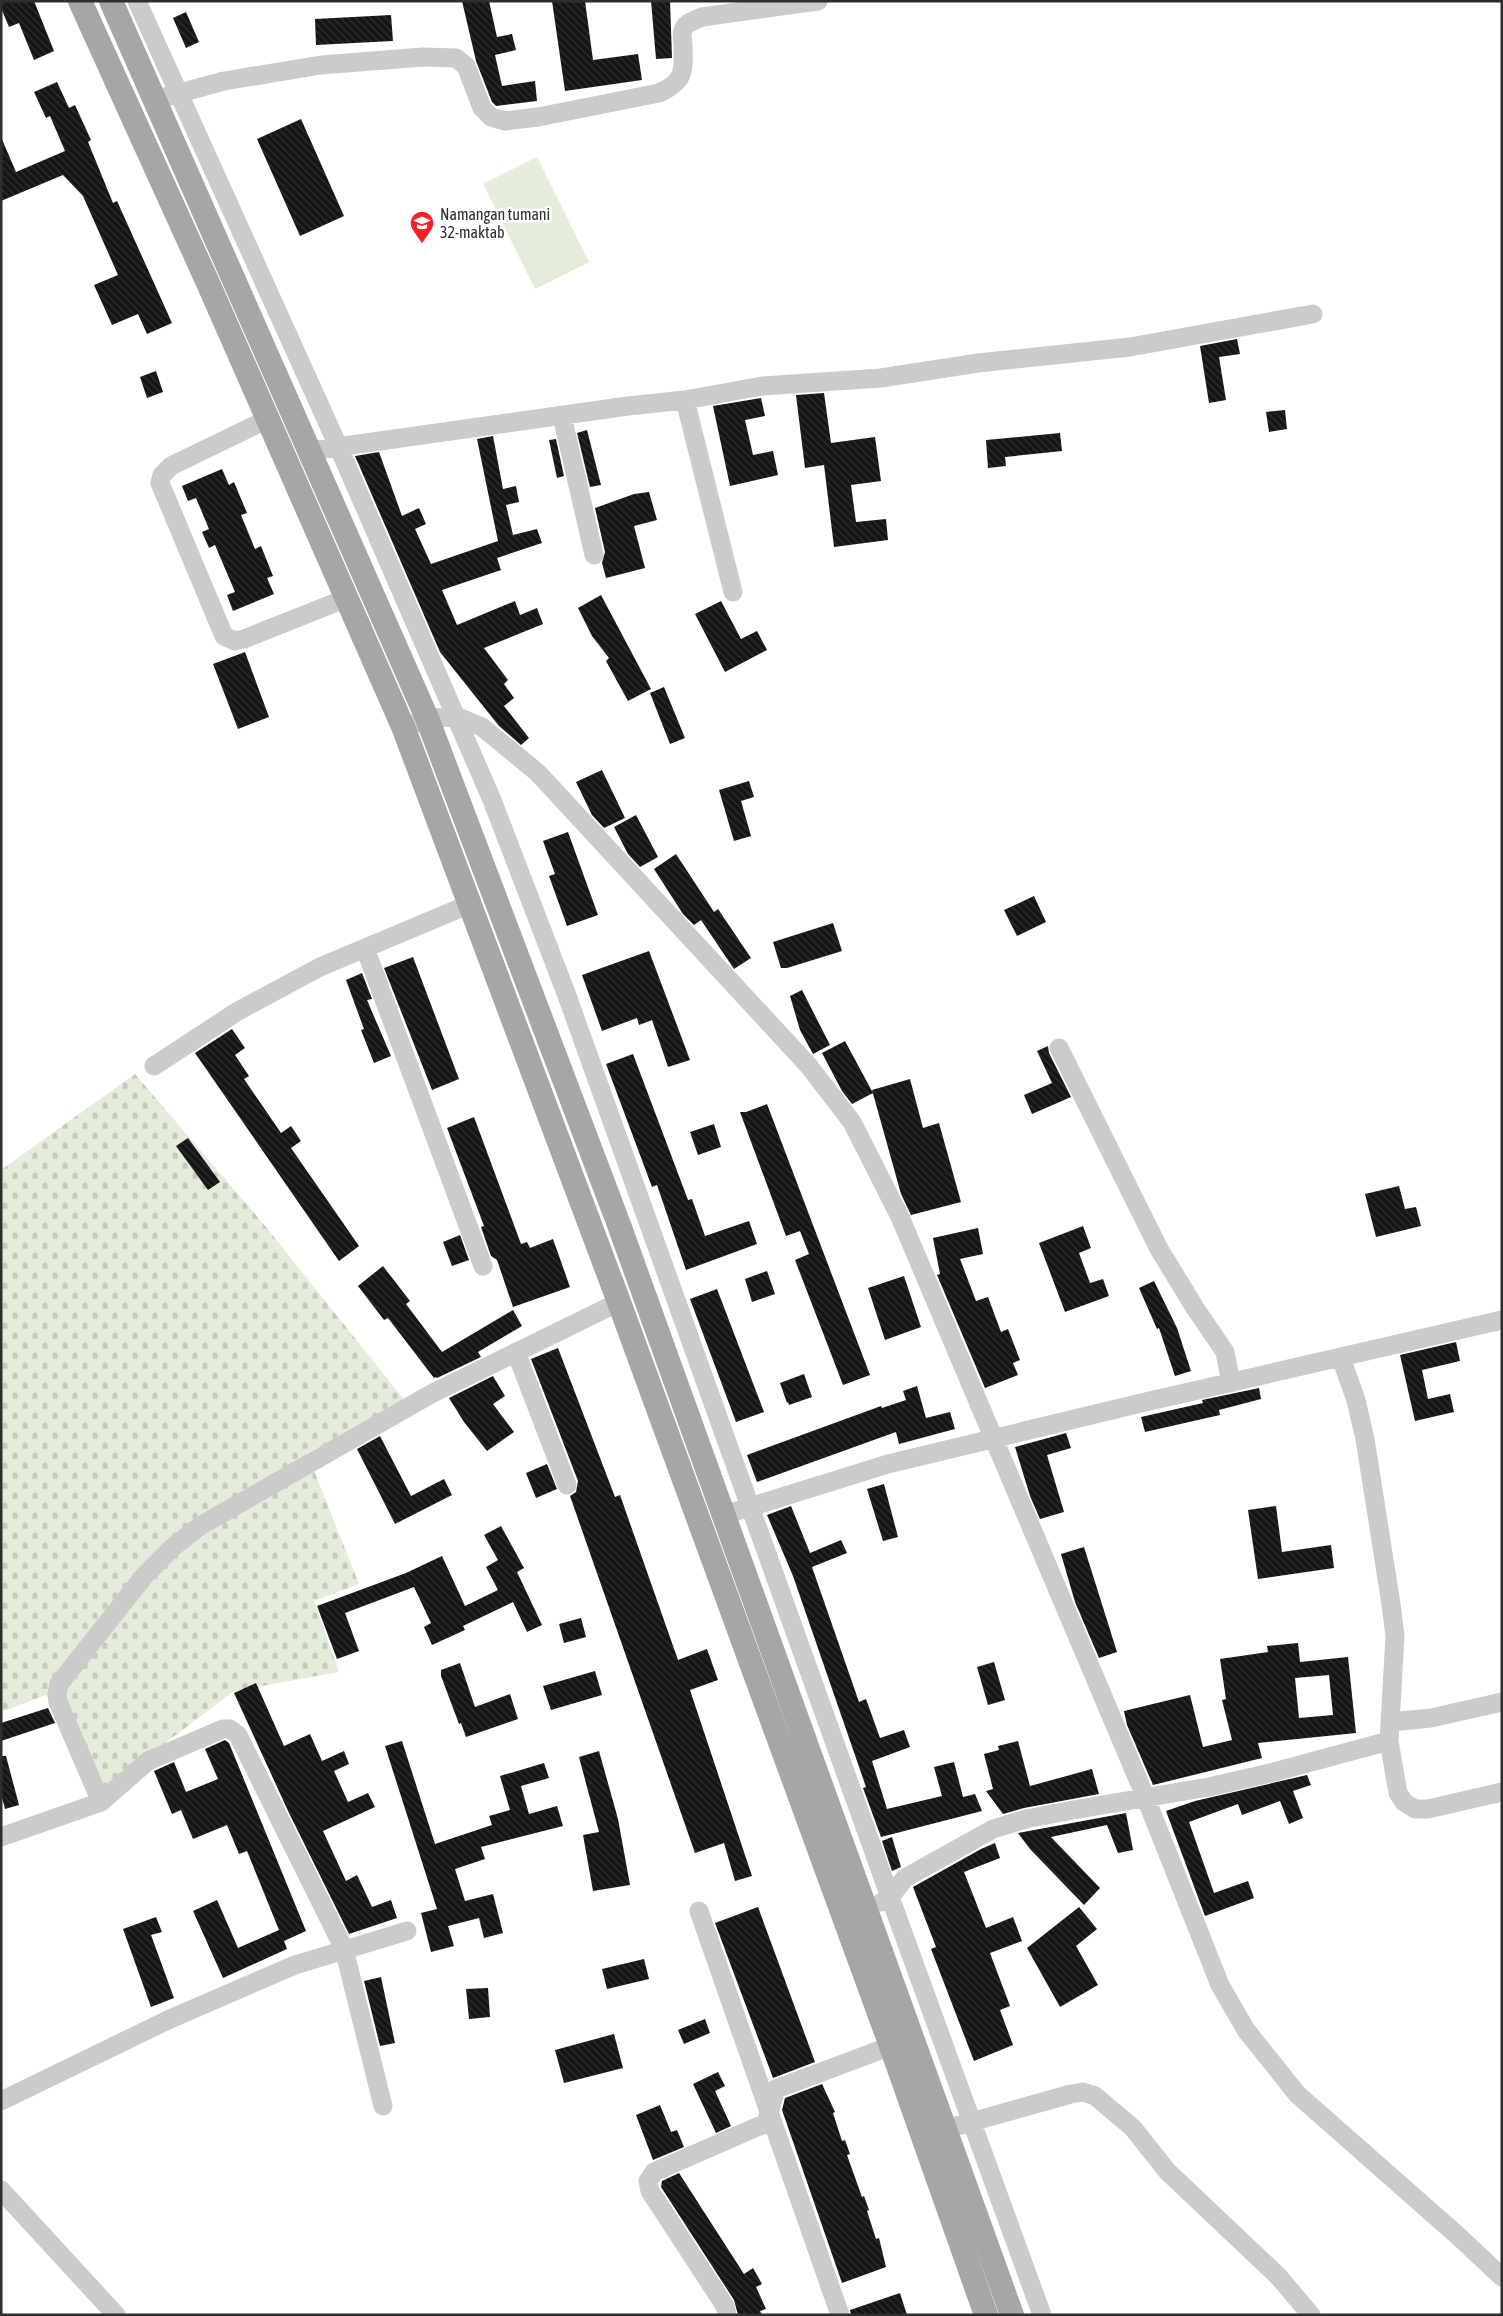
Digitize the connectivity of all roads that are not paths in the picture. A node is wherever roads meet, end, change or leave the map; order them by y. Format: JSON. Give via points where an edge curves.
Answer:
{"nodes":[{"id":1,"x":80,"y":1,"type":"edge"},
{"id":2,"x":111,"y":1,"type":"edge"},
{"id":3,"x":136,"y":1,"type":"edge"},
{"id":4,"x":818,"y":1,"type":"edge"},
{"id":5,"x":177,"y":93,"type":"junction"},
{"id":6,"x":155,"y":100,"type":"junction"},
{"id":7,"x":1313,"y":314,"type":"dead end"},
{"id":8,"x":684,"y":400,"type":"junction"},
{"id":9,"x":562,"y":416,"type":"junction"},
{"id":10,"x":268,"y":419,"type":"junction"},
{"id":11,"x":338,"y":448,"type":"junction"},
{"id":12,"x":309,"y":451,"type":"junction"},
{"id":13,"x":594,"y":555,"type":"dead end"},
{"id":14,"x":733,"y":592,"type":"dead end"},
{"id":15,"x":347,"y":598,"type":"junction"},
{"id":16,"x":427,"y":718,"type":"junction"},
{"id":17,"x":458,"y":718,"type":"junction"},
{"id":18,"x":404,"y":729,"type":"junction"},
{"id":19,"x":470,"y":904,"type":"junction"},
{"id":20,"x":365,"y":948,"type":"junction"},
{"id":21,"x":1059,"y":1048,"type":"dead end"},
{"id":22,"x":154,"y":1066,"type":"dead end"},
{"id":23,"x":645,"y":1211,"type":"junction"},
{"id":24,"x":618,"y":1222,"type":"junction"},
{"id":25,"x":483,"y":1266,"type":"dead end"},
{"id":26,"x":619,"y":1302,"type":"junction"},
{"id":27,"x":1502,"y":1320,"type":"edge"},
{"id":28,"x":516,"y":1352,"type":"junction"},
{"id":29,"x":1341,"y":1358,"type":"junction"},
{"id":30,"x":1231,"y":1383,"type":"junction"},
{"id":31,"x":994,"y":1438,"type":"junction"},
{"id":32,"x":567,"y":1485,"type":"dead end"},
{"id":33,"x":751,"y":1507,"type":"junction"},
{"id":34,"x":724,"y":1515,"type":"junction"},
{"id":35,"x":1502,"y":1702,"type":"edge"},
{"id":36,"x":1390,"y":1722,"type":"junction"},
{"id":37,"x":1389,"y":1741,"type":"junction"},
{"id":38,"x":1502,"y":1792,"type":"edge"},
{"id":39,"x":1144,"y":1796,"type":"junction"},
{"id":40,"x":101,"y":1802,"type":"junction"},
{"id":41,"x":1,"y":1837,"type":"edge"},
{"id":42,"x":890,"y":1897,"type":"junction"},
{"id":43,"x":699,"y":1911,"type":"dead end"},
{"id":44,"x":868,"y":1911,"type":"junction"},
{"id":45,"x":407,"y":1931,"type":"dead end"},
{"id":46,"x":344,"y":1949,"type":"junction"},
{"id":47,"x":910,"y":2028,"type":"junction"},
{"id":48,"x":889,"y":2040,"type":"junction"},
{"id":49,"x":1,"y":2100,"type":"edge"},
{"id":50,"x":384,"y":2106,"type":"dead end"},
{"id":51,"x":770,"y":2115,"type":"junction"},
{"id":52,"x":973,"y":2121,"type":"junction"},
{"id":53,"x":946,"y":2129,"type":"junction"},
{"id":54,"x":1,"y":2190,"type":"edge"},
{"id":55,"x":1502,"y":2276,"type":"edge"},
{"id":56,"x":116,"y":2315,"type":"edge"},
{"id":57,"x":727,"y":2315,"type":"edge"},
{"id":58,"x":840,"y":2315,"type":"edge"},
{"id":59,"x":986,"y":2315,"type":"edge"},
{"id":60,"x":1012,"y":2315,"type":"edge"},
{"id":61,"x":1042,"y":2315,"type":"edge"},
{"id":62,"x":1311,"y":2315,"type":"edge"}],
"edges":[{"from":1,"to":10,"type":"main road"},
{"from":2,"to":6,"type":"main road"},
{"from":3,"to":5,"type":"street"},
{"from":4,"to":5,"type":"street","via":[[702,17],[689,23],[682,31],[684,63],[678,83],[659,93],[538,117],[505,121],[491,117],[482,108],[466,66],[456,58],[423,57],[321,65],[224,81]]},
{"from":5,"to":6,"type":"street"},
{"from":5,"to":11,"type":"street"},
{"from":6,"to":12,"type":"main road"},
{"from":7,"to":8,"type":"street","via":[[1130,347],[881,378],[762,386]]},
{"from":8,"to":9,"type":"street"},
{"from":8,"to":14,"type":"street"},
{"from":9,"to":11,"type":"street"},
{"from":9,"to":13,"type":"street"},
{"from":10,"to":15,"type":"main road"},
{"from":10,"to":15,"type":"street","via":[[172,466],[162,475],[160,482],[224,636],[235,641],[244,640]]},
{"from":11,"to":12,"type":"street"},
{"from":11,"to":17,"type":"street"},
{"from":12,"to":16,"type":"main road"},
{"from":15,"to":18,"type":"main road"},
{"from":16,"to":17,"type":"street"},
{"from":16,"to":18,"type":"street"},
{"from":16,"to":24,"type":"main road"},
{"from":17,"to":23,"type":"street","via":[[566,992]]},
{"from":17,"to":31,"type":"street","via":[[482,727],[538,773],[808,1065],[852,1122],[900,1217]]},
{"from":18,"to":19,"type":"main road"},
{"from":19,"to":20,"type":"street"},
{"from":19,"to":26,"type":"main road"},
{"from":20,"to":22,"type":"street","via":[[320,967],[238,1010]]},
{"from":20,"to":25,"type":"street"},
{"from":21,"to":30,"type":"street","via":[[1159,1249],[1225,1352]]},
{"from":23,"to":24,"type":"street"},
{"from":23,"to":33,"type":"street"},
{"from":24,"to":34,"type":"main road"},
{"from":26,"to":28,"type":"street"},
{"from":26,"to":48,"type":"main road"},
{"from":27,"to":29,"type":"street"},
{"from":28,"to":32,"type":"street"},
{"from":28,"to":40,"type":"street","via":[[431,1394],[200,1526],[145,1575],[60,1684],[57,1694]]},
{"from":29,"to":30,"type":"street"},
{"from":29,"to":36,"type":"street","via":[[1365,1439],[1391,1604],[1394,1636]]},
{"from":30,"to":31,"type":"street"},
{"from":31,"to":33,"type":"street","via":[[888,1464]]},
{"from":31,"to":39,"type":"street"},
{"from":33,"to":34,"type":"street"},
{"from":33,"to":42,"type":"street"},
{"from":34,"to":44,"type":"main road"},
{"from":35,"to":36,"type":"street","via":[[1431,1718]]},
{"from":36,"to":37,"type":"street"},
{"from":37,"to":38,"type":"street","via":[[1398,1793],[1415,1810],[1428,1810]]},
{"from":37,"to":39,"type":"street","via":[[1209,1787]]},
{"from":39,"to":42,"type":"street","via":[[1026,1819],[993,1829],[905,1878]]},
{"from":39,"to":55,"type":"street","via":[[1220,1985],[1251,2037],[1297,2094]]},
{"from":40,"to":41,"type":"street"},
{"from":40,"to":46,"type":"street","via":[[148,1761],[223,1729],[230,1730],[238,1735]]},
{"from":42,"to":44,"type":"street"},
{"from":42,"to":52,"type":"street"},
{"from":43,"to":51,"type":"street"},
{"from":44,"to":47,"type":"main road"},
{"from":45,"to":46,"type":"street"},
{"from":46,"to":49,"type":"street","via":[[294,1965],[170,2019]]},
{"from":46,"to":50,"type":"street"},
{"from":47,"to":48,"type":"street"},
{"from":47,"to":53,"type":"main road"},
{"from":48,"to":51,"type":"street","via":[[776,2089]]},
{"from":48,"to":59,"type":"main road"},
{"from":51,"to":57,"type":"street","via":[[766,2123],[654,2172],[648,2180],[650,2192],[725,2306]]},
{"from":51,"to":58,"type":"street"},
{"from":52,"to":53,"type":"street"},
{"from":52,"to":61,"type":"street"},
{"from":52,"to":62,"type":"street","via":[[1070,2094],[1083,2092],[1095,2096],[1133,2128],[1167,2171],[1278,2276]]},
{"from":53,"to":60,"type":"main road"},
{"from":54,"to":56,"type":"street"}]}
